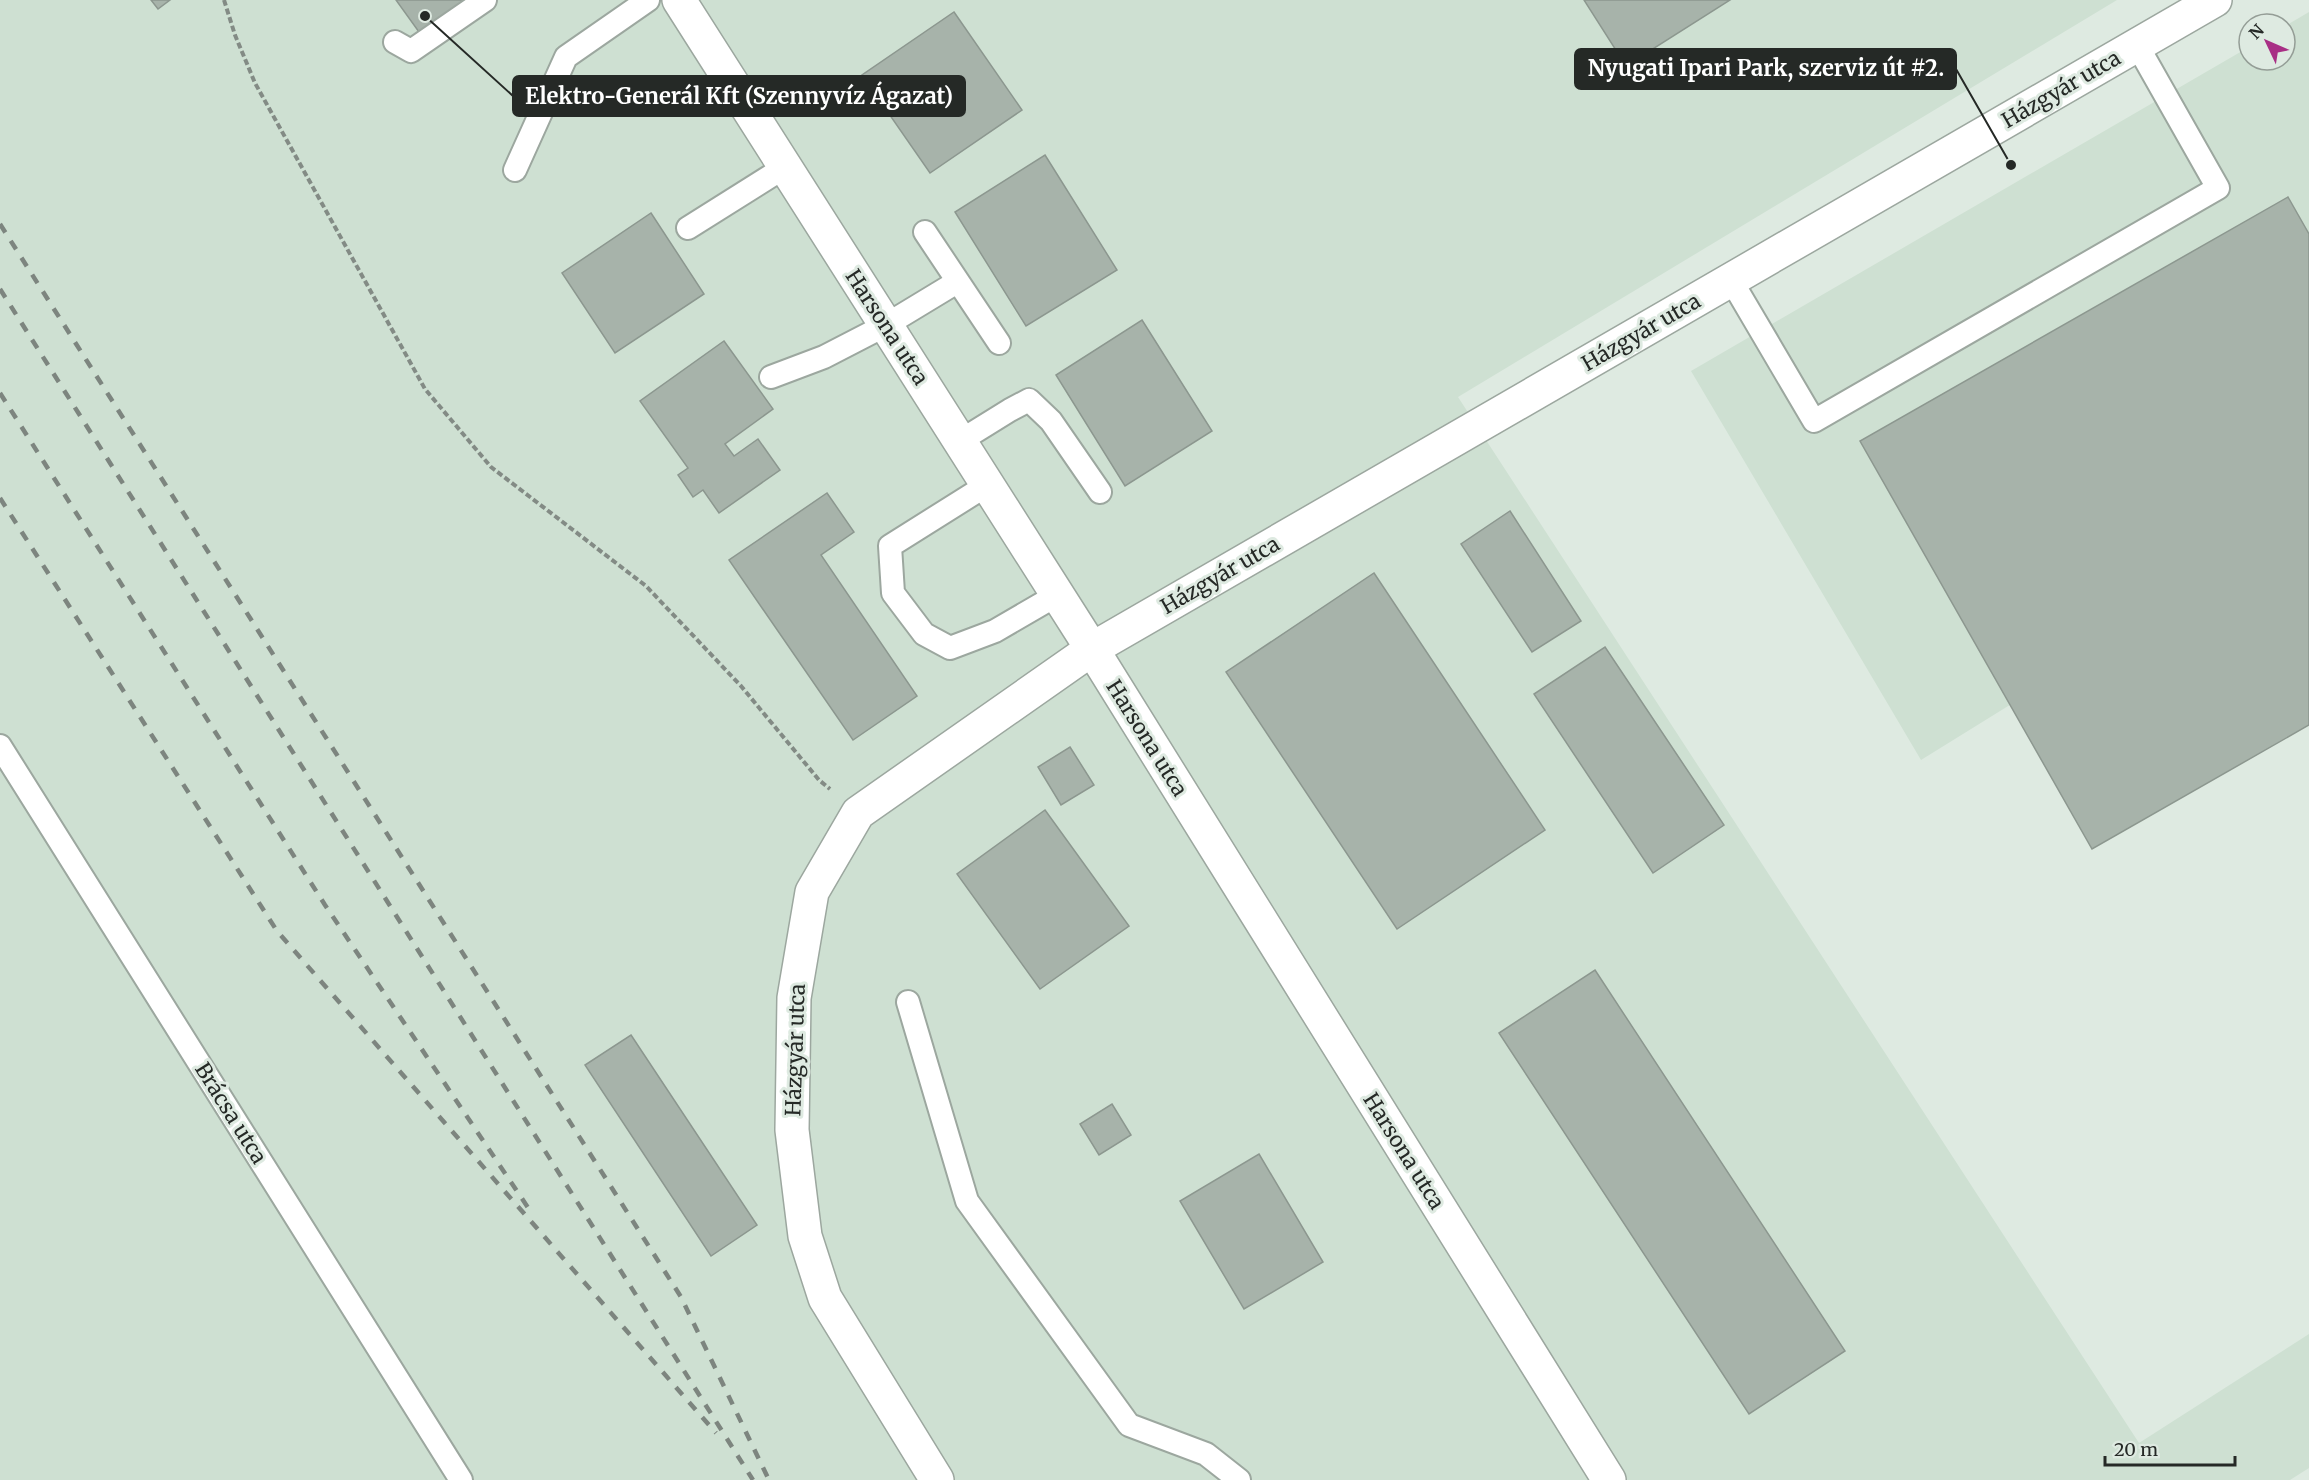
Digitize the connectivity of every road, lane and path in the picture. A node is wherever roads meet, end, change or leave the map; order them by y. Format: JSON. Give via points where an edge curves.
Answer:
{"nodes":[{"id":1,"x":224,"y":0,"type":"edge"},
{"id":2,"x":485,"y":0,"type":"edge"},
{"id":3,"x":648,"y":0,"type":"edge"},
{"id":4,"x":679,"y":0,"type":"edge"},
{"id":5,"x":2215,"y":0,"type":"edge"},
{"id":6,"x":395,"y":42,"type":"dead end"},
{"id":7,"x":2137,"y":45,"type":"junction"},
{"id":8,"x":785,"y":167,"type":"junction"},
{"id":9,"x":515,"y":170,"type":"dead end"},
{"id":10,"x":688,"y":228,"type":"dead end"},
{"id":11,"x":925,"y":232,"type":"dead end"},
{"id":12,"x":1731,"y":280,"type":"junction"},
{"id":13,"x":957,"y":282,"type":"junction"},
{"id":14,"x":886,"y":325,"type":"junction"},
{"id":15,"x":999,"y":343,"type":"dead end"},
{"id":16,"x":771,"y":377,"type":"dead end"},
{"id":17,"x":960,"y":441,"type":"junction"},
{"id":18,"x":987,"y":485,"type":"junction"},
{"id":19,"x":1100,"y":492,"type":"dead end"},
{"id":20,"x":1057,"y":595,"type":"junction"},
{"id":21,"x":1092,"y":649,"type":"junction"},
{"id":22,"x":0,"y":746,"type":"edge"},
{"id":23,"x":858,"y":813,"type":"junction"},
{"id":24,"x":908,"y":1002,"type":"dead end"},
{"id":25,"x":453,"y":1477,"type":"edge"},
{"id":26,"x":936,"y":1480,"type":"edge"},
{"id":27,"x":1239,"y":1480,"type":"edge"},
{"id":28,"x":1609,"y":1480,"type":"edge"}],
"edges":[{"from":1,"to":23,"type":"path","via":[[255,83],[425,389],[490,467],[646,586],[741,686],[819,780]]},
{"from":2,"to":6,"type":"lane","via":[[411,51]]},
{"from":3,"to":9,"type":"lane","via":[[566,57]]},
{"from":4,"to":8,"type":"street","name":"Harsona utca"},
{"from":5,"to":7,"type":"street","name":"Házgyár utca"},
{"from":7,"to":12,"type":"street","name":"Házgyár utca"},
{"from":7,"to":12,"type":"lane","via":[[2218,188],[1814,421]]},
{"from":8,"to":10,"type":"lane"},
{"from":8,"to":14,"type":"street","name":"Harsona utca"},
{"from":11,"to":13,"type":"lane"},
{"from":12,"to":21,"type":"street","name":"Házgyár utca"},
{"from":13,"to":14,"type":"lane"},
{"from":13,"to":15,"type":"lane"},
{"from":14,"to":16,"type":"lane","via":[[824,357]]},
{"from":14,"to":17,"type":"street","name":"Harsona utca"},
{"from":17,"to":18,"type":"street","name":"Harsona utca"},
{"from":17,"to":19,"type":"lane","via":[[1029,400],[1051,421]]},
{"from":18,"to":20,"type":"street","name":"Harsona utca"},
{"from":18,"to":20,"type":"lane","via":[[890,546],[892,593],[924,634],[950,648],[995,631]]},
{"from":20,"to":21,"type":"street","name":"Harsona utca"},
{"from":21,"to":23,"type":"street","name":"Házgyár utca"},
{"from":21,"to":28,"type":"street","name":"Harsona utca"},
{"from":22,"to":25,"type":"lane","name":"Brácsa utca"},
{"from":23,"to":26,"type":"street","name":"Házgyár utca","via":[[812,892],[794,998],[792,1130],[805,1236],[825,1298]]},
{"from":24,"to":27,"type":"lane","via":[[967,1201],[1129,1425],[1206,1454]]}]}
